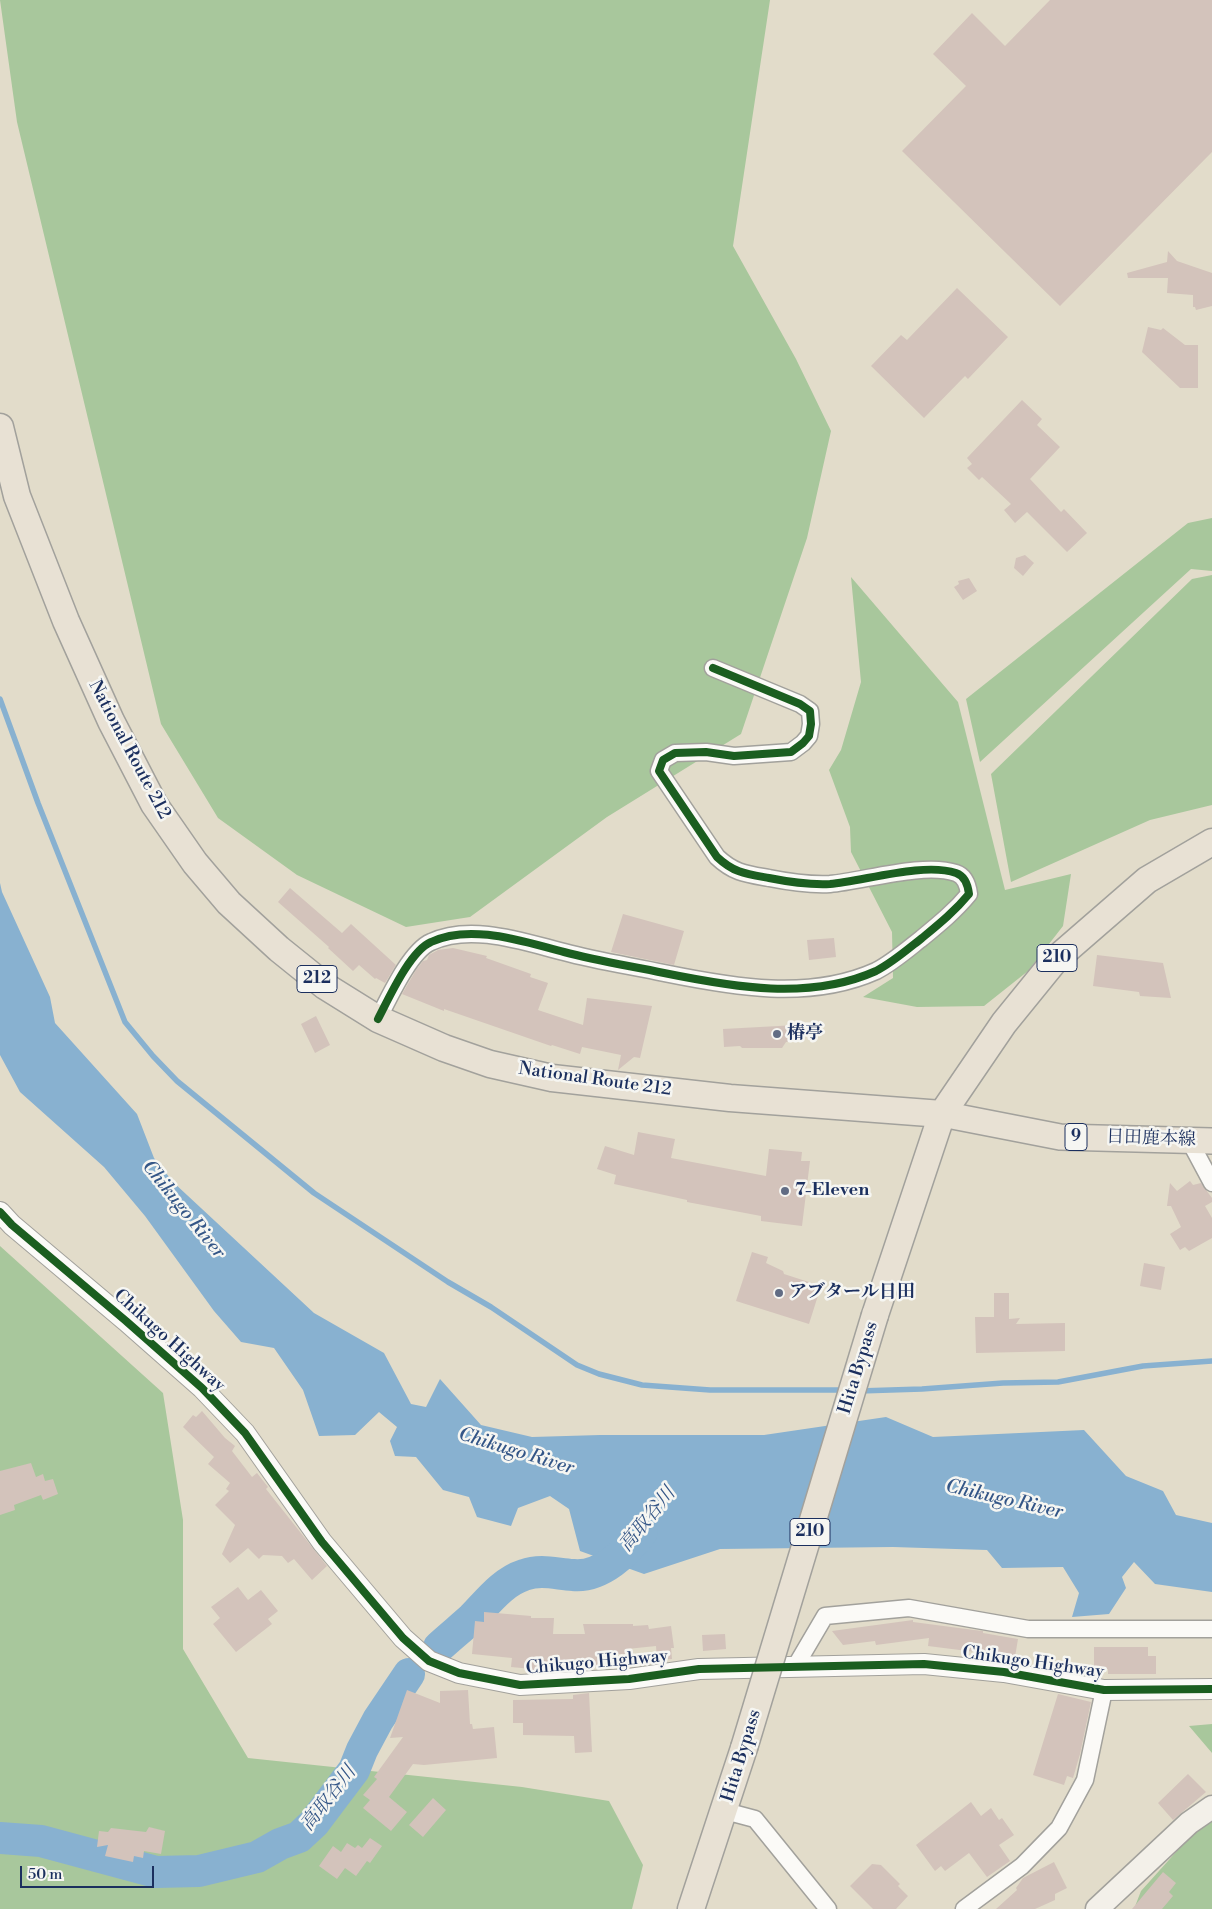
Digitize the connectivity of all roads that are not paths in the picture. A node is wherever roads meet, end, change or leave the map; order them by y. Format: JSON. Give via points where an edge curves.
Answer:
{"nodes":[{"id":1,"x":0,"y":428,"type":"edge"},
{"id":2,"x":712,"y":668,"type":"dead end"},
{"id":3,"x":1212,"y":842,"type":"edge"},
{"id":4,"x":378,"y":1019,"type":"junction"},
{"id":5,"x":942,"y":1114,"type":"junction"},
{"id":6,"x":1200,"y":1141,"type":"edge"},
{"id":7,"x":1212,"y":1183,"type":"edge"},
{"id":8,"x":0,"y":1212,"type":"edge"},
{"id":9,"x":1212,"y":1629,"type":"edge"},
{"id":10,"x":795,"y":1667,"type":"junction"},
{"id":11,"x":1212,"y":1689,"type":"edge"},
{"id":12,"x":1104,"y":1690,"type":"junction"},
{"id":13,"x":1212,"y":1807,"type":"edge"},
{"id":14,"x":725,"y":1811,"type":"junction"},
{"id":15,"x":691,"y":1909,"type":"edge"},
{"id":16,"x":828,"y":1909,"type":"edge"},
{"id":17,"x":964,"y":1909,"type":"edge"},
{"id":18,"x":1097,"y":1909,"type":"edge"}],
"edges":[{"from":1,"to":4,"type":"highway","name":"National Route 212","number":"212","via":[[17,496],[66,621],[111,721],[154,804],[194,863],[229,903],[278,949],[325,986]]},
{"from":2,"to":4,"type":"street","via":[[800,704],[810,711],[812,724],[809,736],[791,752],[734,756],[706,752],[675,753],[663,760],[659,771],[717,857],[728,868],[800,884],[830,884],[937,869],[958,873],[964,879],[969,894],[956,910],[877,970],[847,982],[804,989],[718,984],[601,962],[508,938],[459,934],[430,942],[410,961]]},
{"from":3,"to":5,"type":"highway","name":"Hita Bypass","number":"210","via":[[1147,880],[1056,959],[1004,1023]]},
{"from":4,"to":5,"type":"highway","name":"National Route 212","number":"212","via":[[490,1064],[552,1078],[730,1098]]},
{"from":5,"to":6,"type":"main road","name":"日田鹿本線","number":"9","via":[[1060,1137]]},
{"from":5,"to":14,"type":"highway","name":"Hita Bypass","number":"210","bridge":true,"via":[[875,1315]]},
{"from":6,"to":7,"type":"street"},
{"from":8,"to":10,"type":"street","name":"Chikugo Highway","via":[[202,1388],[245,1433],[322,1542],[403,1638],[429,1661],[459,1673],[520,1685],[629,1679],[699,1669]]},
{"from":9,"to":10,"type":"street","via":[[1028,1629],[909,1608],[825,1616]]},
{"from":10,"to":12,"type":"street","name":"Chikugo Highway","via":[[924,1664],[1004,1672]]},
{"from":11,"to":12,"type":"street","name":"Chikugo Highway"},
{"from":12,"to":17,"type":"street","via":[[1085,1780],[1060,1828],[1022,1866]]},
{"from":13,"to":18,"type":"main road","via":[[1189,1823]]},
{"from":14,"to":15,"type":"highway","name":"Hita Bypass","number":"210"},
{"from":14,"to":16,"type":"street","via":[[755,1819]]}]}
